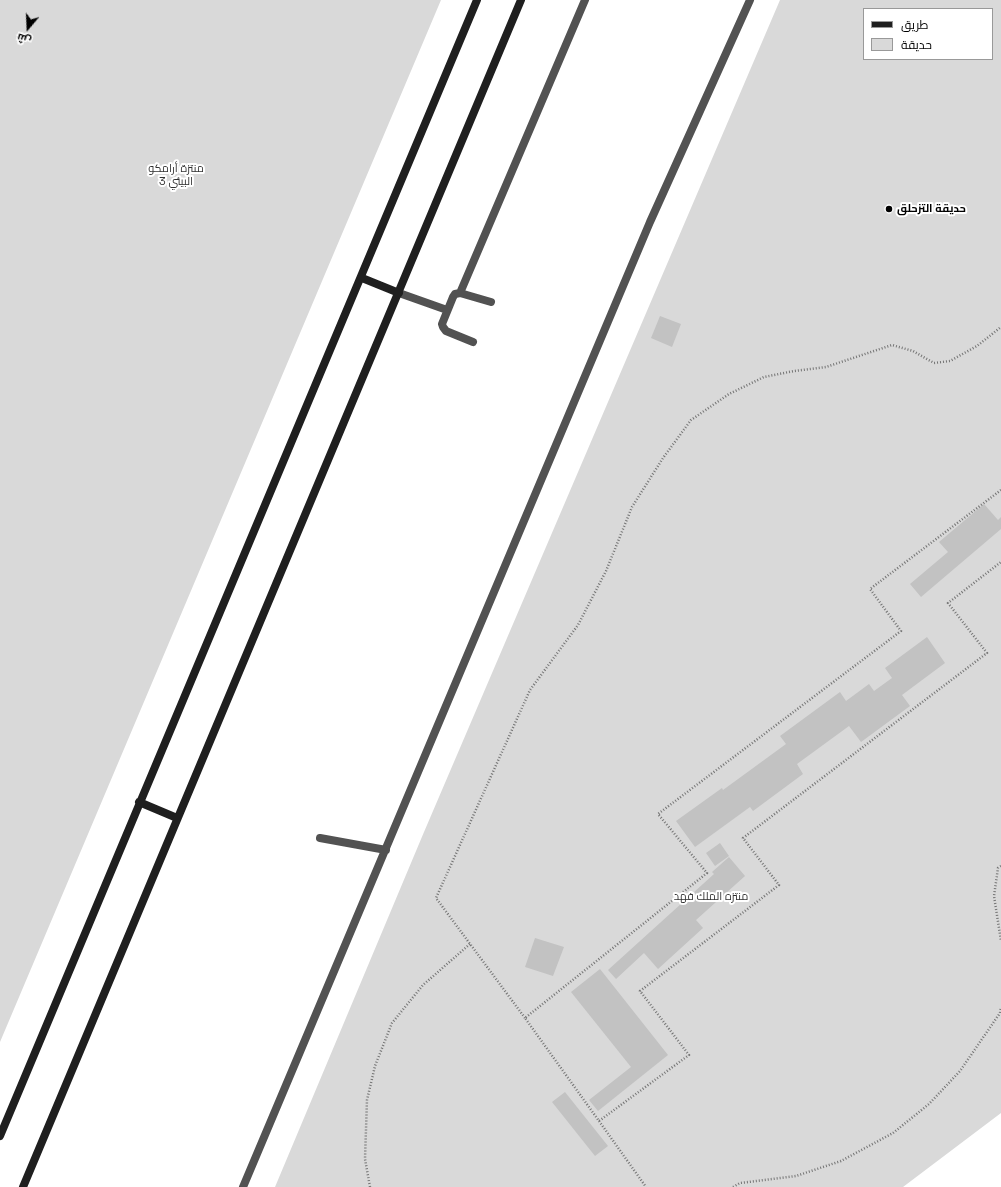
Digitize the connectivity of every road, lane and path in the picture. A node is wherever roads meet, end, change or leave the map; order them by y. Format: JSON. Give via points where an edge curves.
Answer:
{"nodes":[{"id":1,"x":478,"y":0,"type":"edge"},
{"id":2,"x":521,"y":0,"type":"edge"},
{"id":3,"x":585,"y":0,"type":"edge"},
{"id":4,"x":750,"y":0,"type":"edge"},
{"id":5,"x":362,"y":278,"type":"junction"},
{"id":6,"x":399,"y":293,"type":"junction"},
{"id":7,"x":460,"y":293,"type":"junction"},
{"id":8,"x":491,"y":302,"type":"dead end"},
{"id":9,"x":447,"y":310,"type":"junction"},
{"id":10,"x":1001,"y":327,"type":"edge"},
{"id":11,"x":473,"y":342,"type":"dead end"},
{"id":12,"x":1001,"y":490,"type":"edge"},
{"id":13,"x":1001,"y":562,"type":"edge"},
{"id":14,"x":139,"y":802,"type":"junction"},
{"id":15,"x":177,"y":818,"type":"junction"},
{"id":16,"x":320,"y":838,"type":"dead end"},
{"id":17,"x":386,"y":850,"type":"junction"},
{"id":18,"x":1001,"y":866,"type":"edge"},
{"id":19,"x":1001,"y":941,"type":"edge"},
{"id":20,"x":470,"y":944,"type":"junction"},
{"id":21,"x":1001,"y":1007,"type":"edge"},
{"id":22,"x":525,"y":1018,"type":"junction"},
{"id":23,"x":599,"y":1121,"type":"junction"},
{"id":24,"x":0,"y":1136,"type":"edge"},
{"id":25,"x":23,"y":1187,"type":"edge"},
{"id":26,"x":243,"y":1187,"type":"edge"},
{"id":27,"x":370,"y":1187,"type":"edge"},
{"id":28,"x":646,"y":1187,"type":"edge"},
{"id":29,"x":733,"y":1187,"type":"edge"}],
"edges":[{"from":1,"to":5,"type":"street"},
{"from":2,"to":6,"type":"street"},
{"from":3,"to":7,"type":"lane"},
{"from":4,"to":17,"type":"lane","via":[[650,222]]},
{"from":5,"to":6,"type":"street"},
{"from":5,"to":14,"type":"street"},
{"from":6,"to":9,"type":"lane"},
{"from":6,"to":15,"type":"street"},
{"from":7,"to":8,"type":"lane"},
{"from":7,"to":9,"type":"lane","via":[[452,297]]},
{"from":9,"to":11,"type":"lane","via":[[443,328]]},
{"from":10,"to":20,"type":"path","via":[[977,346],[950,361],[934,363],[913,351],[892,345],[826,367],[764,377],[729,394],[691,420],[632,507],[606,571],[578,625],[530,690],[436,898]]},
{"from":12,"to":22,"type":"path","via":[[870,589],[902,630],[658,814],[707,873]]},
{"from":13,"to":23,"type":"path","via":[[948,603],[987,653],[743,838],[779,886],[640,991],[689,1055]]},
{"from":14,"to":15,"type":"street"},
{"from":14,"to":24,"type":"street"},
{"from":15,"to":25,"type":"street"},
{"from":16,"to":17,"type":"lane"},
{"from":17,"to":26,"type":"lane"},
{"from":18,"to":19,"type":"path","via":[[998,868],[994,896]]},
{"from":20,"to":22,"type":"path"},
{"from":20,"to":27,"type":"path","via":[[423,984],[392,1023],[375,1066],[367,1100],[364,1159]]},
{"from":21,"to":29,"type":"path","via":[[1000,1013],[960,1071],[929,1104],[893,1133],[841,1161],[796,1176]]},
{"from":22,"to":23,"type":"path"},
{"from":23,"to":28,"type":"path"}]}
